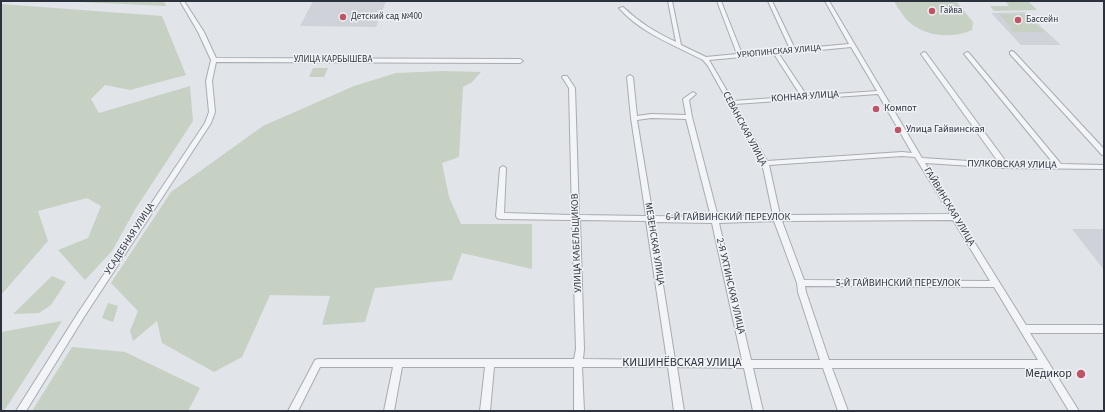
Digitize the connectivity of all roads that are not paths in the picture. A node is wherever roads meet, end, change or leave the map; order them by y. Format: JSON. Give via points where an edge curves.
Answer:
{"nodes":[{"id":1,"x":182,"y":1,"type":"edge"},
{"id":2,"x":670,"y":1,"type":"edge"},
{"id":3,"x":719,"y":1,"type":"edge"},
{"id":4,"x":770,"y":1,"type":"edge"},
{"id":5,"x":827,"y":1,"type":"edge"},
{"id":6,"x":621,"y":8,"type":"edge"},
{"id":7,"x":679,"y":46,"type":"junction"},
{"id":8,"x":853,"y":46,"type":"junction"},
{"id":9,"x":793,"y":51,"type":"junction"},
{"id":10,"x":776,"y":53,"type":"junction"},
{"id":11,"x":1012,"y":53,"type":"dead end"},
{"id":12,"x":924,"y":54,"type":"dead end"},
{"id":13,"x":967,"y":54,"type":"dead end"},
{"id":14,"x":740,"y":56,"type":"junction"},
{"id":15,"x":705,"y":59,"type":"junction"},
{"id":16,"x":214,"y":60,"type":"junction"},
{"id":17,"x":520,"y":61,"type":"dead end"},
{"id":18,"x":565,"y":77,"type":"dead end"},
{"id":19,"x":630,"y":77,"type":"dead end"},
{"id":20,"x":880,"y":92,"type":"junction"},
{"id":21,"x":693,"y":94,"type":"dead end"},
{"id":22,"x":805,"y":98,"type":"junction"},
{"id":23,"x":730,"y":103,"type":"junction"},
{"id":24,"x":634,"y":118,"type":"junction"},
{"id":25,"x":689,"y":118,"type":"junction"},
{"id":26,"x":1104,"y":153,"type":"edge"},
{"id":27,"x":919,"y":157,"type":"junction"},
{"id":28,"x":765,"y":163,"type":"junction"},
{"id":29,"x":1005,"y":166,"type":"junction"},
{"id":30,"x":1059,"y":166,"type":"junction"},
{"id":31,"x":1104,"y":167,"type":"edge"},
{"id":32,"x":503,"y":168,"type":"dead end"},
{"id":33,"x":577,"y":218,"type":"junction"},
{"id":34,"x":650,"y":218,"type":"junction"},
{"id":35,"x":777,"y":218,"type":"junction"},
{"id":36,"x":955,"y":218,"type":"junction"},
{"id":37,"x":715,"y":220,"type":"junction"},
{"id":38,"x":801,"y":283,"type":"junction"},
{"id":39,"x":996,"y":284,"type":"junction"},
{"id":40,"x":1024,"y":329,"type":"junction"},
{"id":41,"x":1104,"y":330,"type":"edge"},
{"id":42,"x":672,"y":362,"type":"junction"},
{"id":43,"x":398,"y":363,"type":"junction"},
{"id":44,"x":490,"y":363,"type":"junction"},
{"id":45,"x":578,"y":363,"type":"junction"},
{"id":46,"x":747,"y":363,"type":"junction"},
{"id":47,"x":825,"y":363,"type":"junction"},
{"id":48,"x":1045,"y":364,"type":"junction"},
{"id":49,"x":21,"y":411,"type":"edge"},
{"id":50,"x":293,"y":411,"type":"edge"},
{"id":51,"x":389,"y":411,"type":"edge"},
{"id":52,"x":485,"y":411,"type":"edge"},
{"id":53,"x":580,"y":411,"type":"edge"},
{"id":54,"x":679,"y":411,"type":"edge"},
{"id":55,"x":758,"y":411,"type":"edge"},
{"id":56,"x":843,"y":411,"type":"edge"},
{"id":57,"x":1074,"y":411,"type":"edge"}],
"edges":[{"from":1,"to":16,"type":"street"},
{"from":2,"to":7,"type":"street"},
{"from":3,"to":14,"type":"street"},
{"from":4,"to":9,"type":"street"},
{"from":5,"to":8,"type":"street","name":"ГАЙВИНСКАЯ УЛИЦА"},
{"from":6,"to":7,"type":"street","via":[[643,26]]},
{"from":7,"to":15,"type":"street"},
{"from":8,"to":9,"type":"street","name":"УРЮПИНСКАЯ УЛИЦА"},
{"from":8,"to":20,"type":"street","name":"ГАЙВИНСКАЯ УЛИЦА"},
{"from":9,"to":10,"type":"street","name":"УРЮПИНСКАЯ УЛИЦА"},
{"from":10,"to":14,"type":"street","name":"УРЮПИНСКАЯ УЛИЦА"},
{"from":10,"to":22,"type":"street"},
{"from":11,"to":26,"type":"street"},
{"from":12,"to":29,"type":"street"},
{"from":13,"to":30,"type":"street"},
{"from":14,"to":15,"type":"street","name":"УРЮПИНСКАЯ УЛИЦА"},
{"from":15,"to":23,"type":"street","name":"СЕВАНСКАЯ УЛИЦА"},
{"from":16,"to":17,"type":"street","name":"УЛИЦА КАРБЫШЕВА"},
{"from":16,"to":49,"type":"street","name":"УСАДЕБНАЯ УЛИЦА","via":[[209,81],[212,112],[208,123]]},
{"from":18,"to":33,"type":"street","name":"УЛИЦА КАБЕЛЬЩИКОВ","via":[[572,88]]},
{"from":19,"to":24,"type":"street","name":"МЕЗЕНСКАЯ УЛИЦА"},
{"from":20,"to":22,"type":"street","name":"КОННАЯ УЛИЦА"},
{"from":20,"to":27,"type":"street","name":"ГАЙВИНСКАЯ УЛИЦА"},
{"from":21,"to":25,"type":"street","name":"2-Я УХТИНСКАЯ УЛИЦА","via":[[686,99]]},
{"from":22,"to":23,"type":"street","name":"КОННАЯ УЛИЦА"},
{"from":23,"to":28,"type":"street","name":"СЕВАНСКАЯ УЛИЦА"},
{"from":24,"to":25,"type":"street"},
{"from":24,"to":34,"type":"street","name":"МЕЗЕНСКАЯ УЛИЦА"},
{"from":25,"to":37,"type":"street","name":"2-Я УХТИНСКАЯ УЛИЦА"},
{"from":27,"to":28,"type":"street","name":"ПУЛКОВСКАЯ УЛИЦА","via":[[902,154]]},
{"from":27,"to":29,"type":"street","name":"ПУЛКОВСКАЯ УЛИЦА","via":[[948,163]]},
{"from":27,"to":36,"type":"street","name":"ГАЙВИНСКАЯ УЛИЦА"},
{"from":28,"to":35,"type":"street","name":"СЕВАНСКАЯ УЛИЦА"},
{"from":29,"to":30,"type":"street","name":"ПУЛКОВСКАЯ УЛИЦА"},
{"from":30,"to":31,"type":"street","name":"ПУЛКОВСКАЯ УЛИЦА"},
{"from":32,"to":33,"type":"street","name":"6-Й ГАЙВИНСКИЙ ПЕРЕУЛОК","via":[[500,216]]},
{"from":33,"to":34,"type":"street","name":"6-Й ГАЙВИНСКИЙ ПЕРЕУЛОК"},
{"from":33,"to":45,"type":"street","name":"УЛИЦА КАБЕЛЬЩИКОВ","via":[[580,349]]},
{"from":34,"to":37,"type":"street","name":"6-Й ГАЙВИНСКИЙ ПЕРЕУЛОК"},
{"from":34,"to":42,"type":"street","name":"МЕЗЕНСКАЯ УЛИЦА"},
{"from":35,"to":36,"type":"street","name":"6-Й ГАЙВИНСКИЙ ПЕРЕУЛОК"},
{"from":35,"to":37,"type":"street","name":"6-Й ГАЙВИНСКИЙ ПЕРЕУЛОК"},
{"from":35,"to":38,"type":"street","name":"СЕВАНСКАЯ УЛИЦА"},
{"from":36,"to":39,"type":"street","name":"ГАЙВИНСКАЯ УЛИЦА"},
{"from":37,"to":46,"type":"street","name":"2-Я УХТИНСКАЯ УЛИЦА"},
{"from":38,"to":39,"type":"street","name":"5-Й ГАЙВИНСКИЙ ПЕРЕУЛОК"},
{"from":38,"to":47,"type":"street","name":"СЕВАНСКАЯ УЛИЦА"},
{"from":39,"to":40,"type":"street","name":"ГАЙВИНСКАЯ УЛИЦА"},
{"from":40,"to":41,"type":"street"},
{"from":40,"to":48,"type":"street","name":"ГАЙВИНСКАЯ УЛИЦА"},
{"from":42,"to":45,"type":"street","name":"КИШИНЁВСКАЯ УЛИЦА"},
{"from":42,"to":46,"type":"street","name":"КИШИНЁВСКАЯ УЛИЦА"},
{"from":42,"to":54,"type":"street","name":"МЕЗЕНСКАЯ УЛИЦА"},
{"from":43,"to":44,"type":"street","name":"КИШИНЁВСКАЯ УЛИЦА"},
{"from":43,"to":50,"type":"street","name":"КИШИНЁВСКАЯ УЛИЦА","via":[[318,363]]},
{"from":43,"to":51,"type":"street"},
{"from":44,"to":45,"type":"street","name":"КИШИНЁВСКАЯ УЛИЦА"},
{"from":44,"to":52,"type":"street"},
{"from":45,"to":53,"type":"street","name":"УЛИЦА КАБЕЛЬЩИКОВ"},
{"from":46,"to":47,"type":"street","name":"КИШИНЁВСКАЯ УЛИЦА"},
{"from":46,"to":55,"type":"street","name":"2-Я УХТИНСКАЯ УЛИЦА"},
{"from":47,"to":48,"type":"street","name":"КИШИНЁВСКАЯ УЛИЦА"},
{"from":47,"to":56,"type":"street","name":"СЕВАНСКАЯ УЛИЦА"},
{"from":48,"to":57,"type":"street","name":"ГАЙВИНСКАЯ УЛИЦА"}]}
